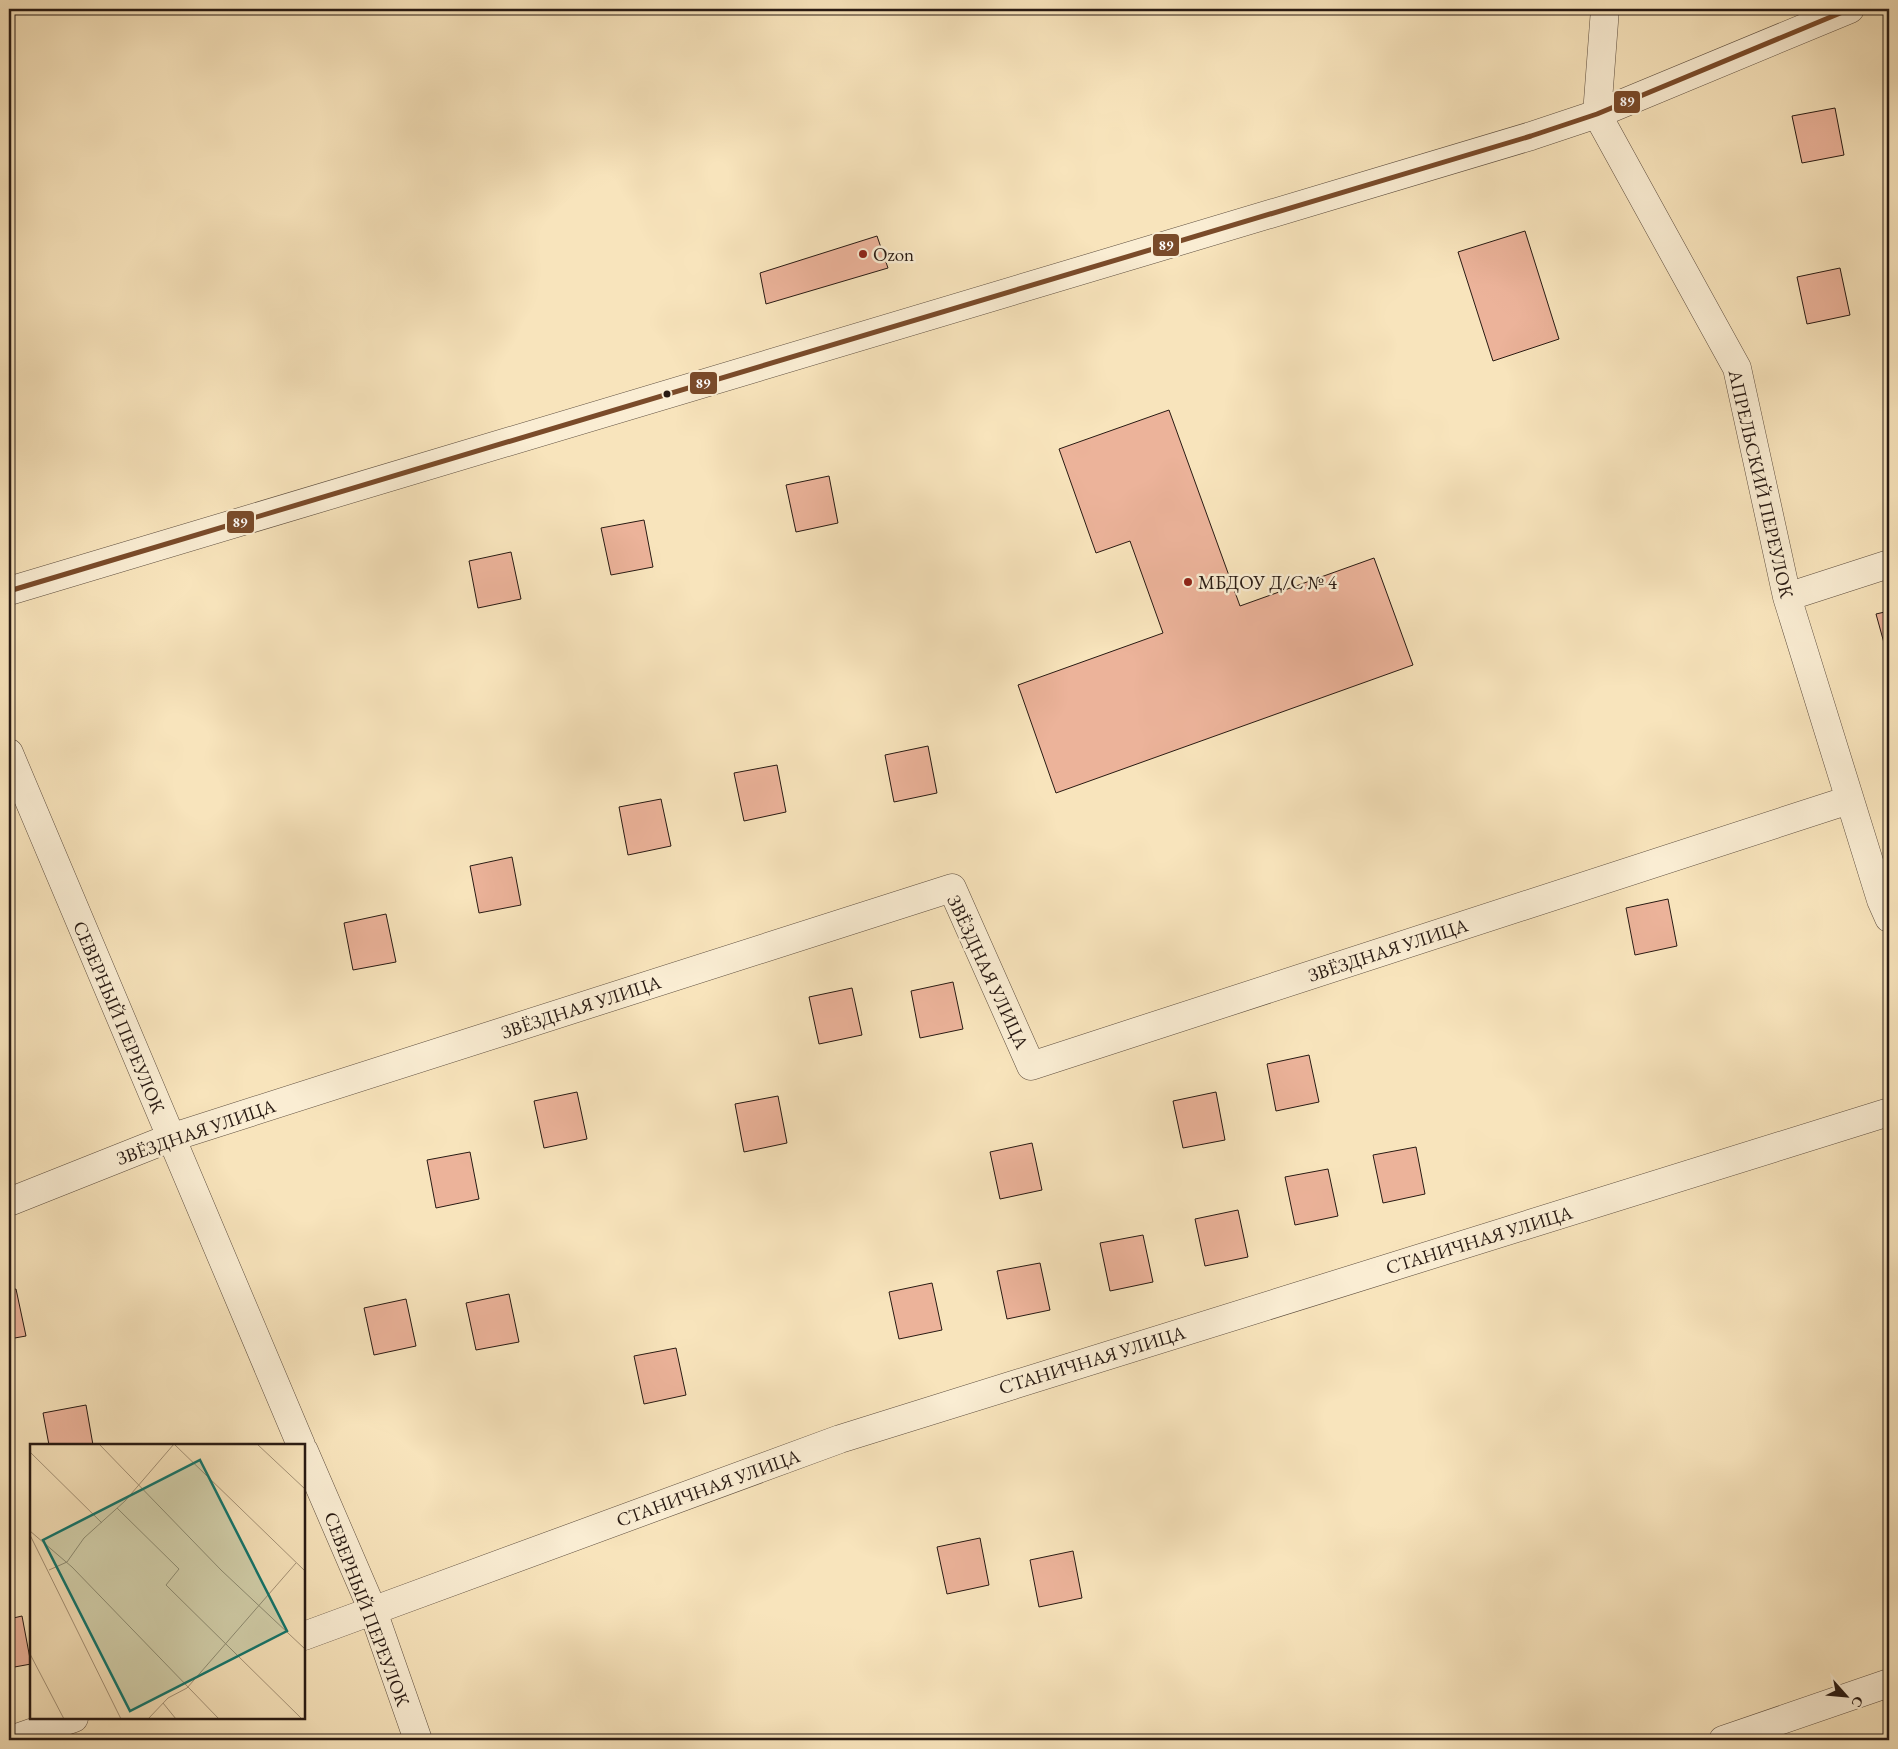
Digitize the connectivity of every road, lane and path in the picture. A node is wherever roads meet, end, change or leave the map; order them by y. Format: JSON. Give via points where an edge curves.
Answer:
{"nodes":[{"id":1,"x":1605,"y":9,"type":"edge"},
{"id":2,"x":1850,"y":9,"type":"edge"},
{"id":3,"x":1597,"y":114,"type":"junction"},
{"id":4,"x":1889,"y":564,"type":"edge"},
{"id":5,"x":9,"y":591,"type":"edge"},
{"id":6,"x":1786,"y":597,"type":"junction"},
{"id":7,"x":9,"y":753,"type":"edge"},
{"id":8,"x":1849,"y":800,"type":"junction"},
{"id":9,"x":1889,"y":918,"type":"edge"},
{"id":10,"x":1889,"y":1112,"type":"edge"},
{"id":11,"x":170,"y":1138,"type":"junction"},
{"id":12,"x":9,"y":1202,"type":"edge"},
{"id":13,"x":302,"y":1444,"type":"edge"},
{"id":14,"x":305,"y":1453,"type":"edge"},
{"id":15,"x":372,"y":1611,"type":"junction"},
{"id":16,"x":305,"y":1636,"type":"edge"},
{"id":17,"x":1889,"y":1683,"type":"edge"},
{"id":18,"x":71,"y":1719,"type":"edge"},
{"id":19,"x":11,"y":1740,"type":"edge"},
{"id":20,"x":418,"y":1740,"type":"edge"},
{"id":21,"x":1724,"y":1740,"type":"edge"}],
"edges":[{"from":1,"to":3,"type":"street"},
{"from":2,"to":3,"type":"street"},
{"from":3,"to":5,"type":"street"},
{"from":3,"to":6,"type":"street","name":"АПРЕЛЬСКИЙ ПЕРЕУЛОК","via":[[1737,368]]},
{"from":4,"to":6,"type":"street"},
{"from":6,"to":8,"type":"street","name":"АПРЕЛЬСКИЙ ПЕРЕУЛОК"},
{"from":7,"to":11,"type":"street","name":"СЕВЕРНЫЙ ПЕРЕУЛОК"},
{"from":8,"to":9,"type":"street","name":"АПРЕЛЬСКИЙ ПЕРЕУЛОК"},
{"from":8,"to":11,"type":"street","name":"ЗВЁЗДНАЯ УЛИЦА","via":[[1031,1066],[952,888]]},
{"from":10,"to":15,"type":"street","name":"СТАНИЧНАЯ УЛИЦА","via":[[840,1439]]},
{"from":11,"to":12,"type":"street","name":"ЗВЁЗДНАЯ УЛИЦА"},
{"from":11,"to":13,"type":"street","name":"СЕВЕРНЫЙ ПЕРЕУЛОК"},
{"from":14,"to":15,"type":"street","name":"СЕВЕРНЫЙ ПЕРЕУЛОК"},
{"from":15,"to":16,"type":"street","name":"СТАНИЧНАЯ УЛИЦА"},
{"from":15,"to":20,"type":"street","name":"СЕВЕРНЫЙ ПЕРЕУЛОК"},
{"from":17,"to":21,"type":"street"},
{"from":18,"to":19,"type":"street"}]}
